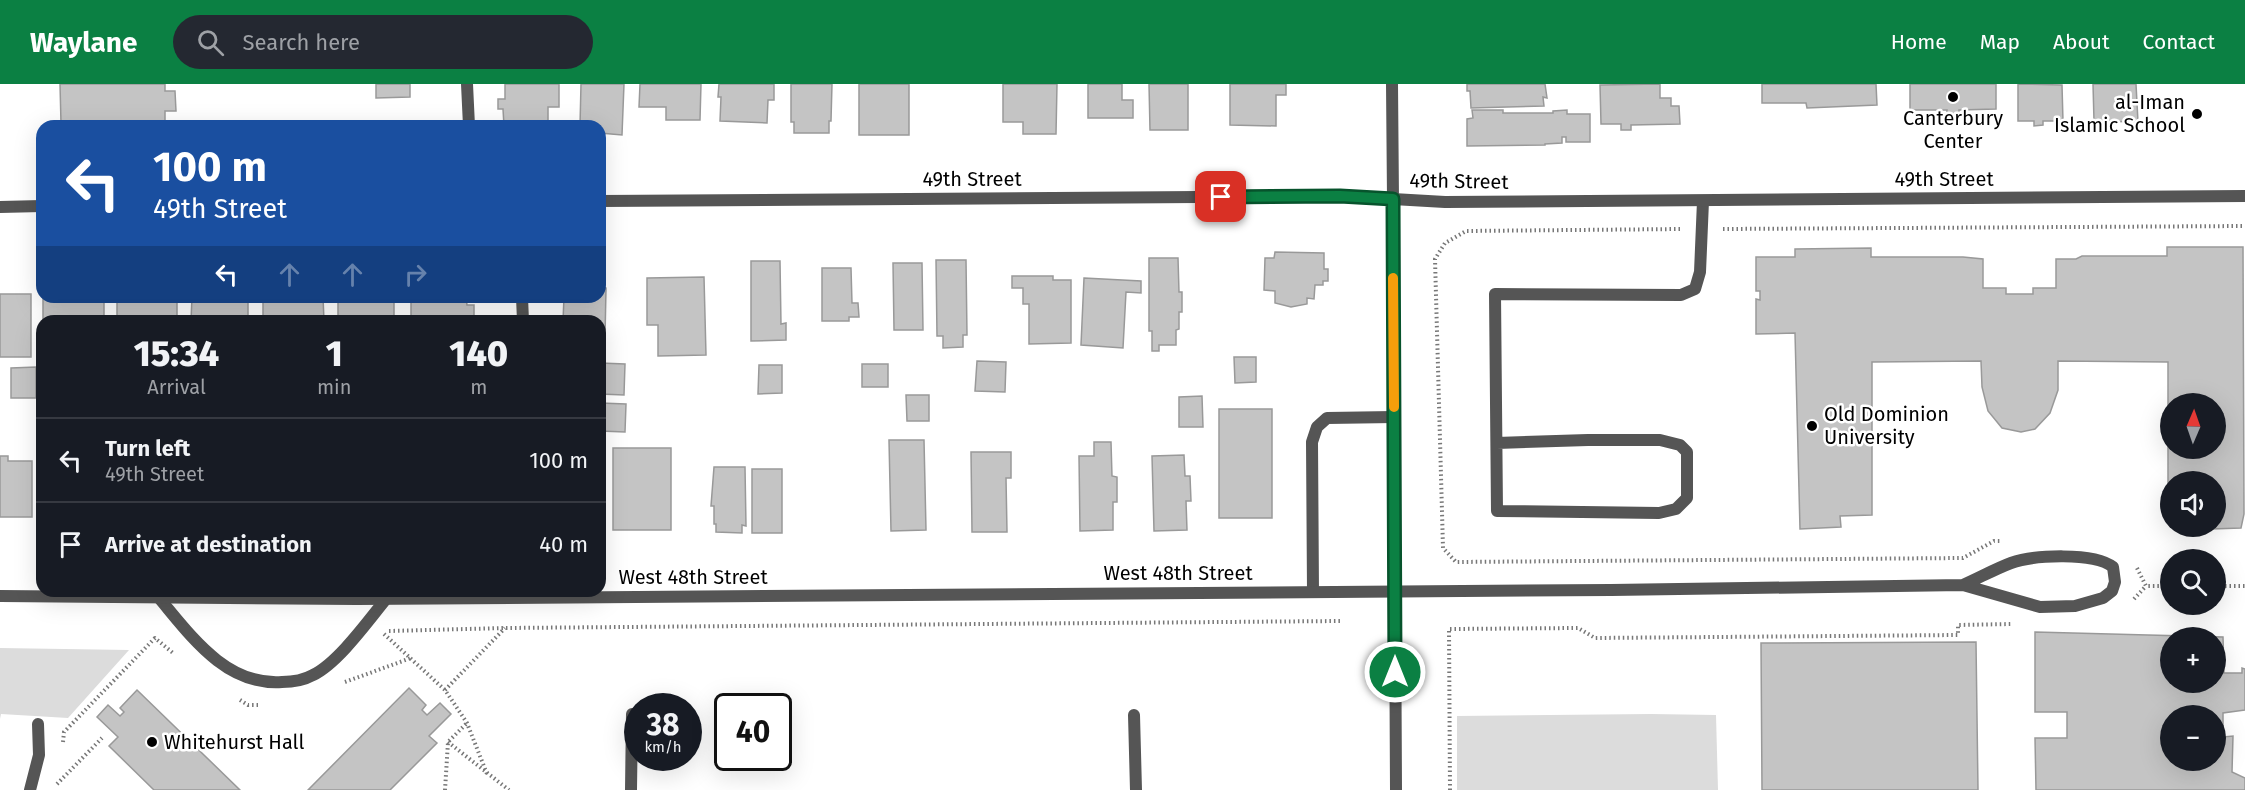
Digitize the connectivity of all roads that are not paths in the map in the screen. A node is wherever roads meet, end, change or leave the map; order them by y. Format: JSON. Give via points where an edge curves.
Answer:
{"nodes":[{"id":1,"x":467,"y":84,"type":"edge"},
{"id":2,"x":1392,"y":84,"type":"edge"},
{"id":3,"x":469,"y":120,"type":"edge"},
{"id":4,"x":2245,"y":196,"type":"edge"},
{"id":5,"x":1393,"y":199,"type":"junction"},
{"id":6,"x":606,"y":201,"type":"edge"},
{"id":7,"x":1703,"y":201,"type":"junction"},
{"id":8,"x":36,"y":206,"type":"edge"},
{"id":9,"x":0,"y":207,"type":"edge"},
{"id":10,"x":1394,"y":417,"type":"junction"},
{"id":11,"x":1497,"y":443,"type":"junction"},
{"id":12,"x":1964,"y":585,"type":"junction"},
{"id":13,"x":1395,"y":590,"type":"junction"},
{"id":14,"x":1313,"y":592,"type":"junction"},
{"id":15,"x":606,"y":594,"type":"edge"},
{"id":16,"x":0,"y":596,"type":"edge"},
{"id":17,"x":36,"y":596,"type":"edge"},
{"id":18,"x":80,"y":597,"type":"edge"},
{"id":19,"x":440,"y":597,"type":"edge"},
{"id":20,"x":159,"y":598,"type":"junction"},
{"id":21,"x":386,"y":599,"type":"junction"},
{"id":22,"x":1134,"y":715,"type":"dead end"},
{"id":23,"x":38,"y":724,"type":"dead end"},
{"id":24,"x":631,"y":771,"type":"edge"},
{"id":25,"x":30,"y":790,"type":"edge"},
{"id":26,"x":631,"y":790,"type":"edge"},
{"id":27,"x":1136,"y":790,"type":"edge"},
{"id":28,"x":1396,"y":790,"type":"edge"}],
"edges":[{"from":1,"to":3,"type":"street"},
{"from":2,"to":5,"type":"street"},
{"from":4,"to":7,"type":"street","name":"49th Street"},
{"from":5,"to":6,"type":"street","name":"49th Street","via":[[1328,196]]},
{"from":5,"to":7,"type":"street","name":"49th Street"},
{"from":5,"to":10,"type":"street"},
{"from":7,"to":11,"type":"street","via":[[1700,272],[1695,289],[1681,295],[1495,294]]},
{"from":8,"to":9,"type":"street"},
{"from":10,"to":13,"type":"street"},
{"from":10,"to":14,"type":"street","via":[[1327,418],[1317,427],[1312,442]]},
{"from":11,"to":11,"type":"street","via":[[1497,511],[1659,513],[1676,509],[1687,498],[1687,452],[1670,442]]},
{"from":12,"to":12,"type":"street","via":[[2040,607],[2074,606],[2103,598],[2115,582],[2113,567],[2107,562],[2056,556],[2010,563]]},
{"from":12,"to":13,"type":"street","name":"West 48th Street"},
{"from":13,"to":14,"type":"street","name":"West 48th Street"},
{"from":13,"to":28,"type":"street"},
{"from":14,"to":15,"type":"street","name":"West 48th Street"},
{"from":16,"to":17,"type":"street","name":"West 48th Street"},
{"from":18,"to":20,"type":"street","name":"West 48th Street"},
{"from":19,"to":21,"type":"street","name":"West 48th Street"},
{"from":20,"to":21,"type":"street","name":"West 48th Street"},
{"from":20,"to":21,"type":"street","via":[[213,658],[235,673],[273,683],[315,675],[344,650]]},
{"from":22,"to":27,"type":"street"},
{"from":23,"to":25,"type":"street","via":[[39,755]]},
{"from":24,"to":26,"type":"street"}]}
